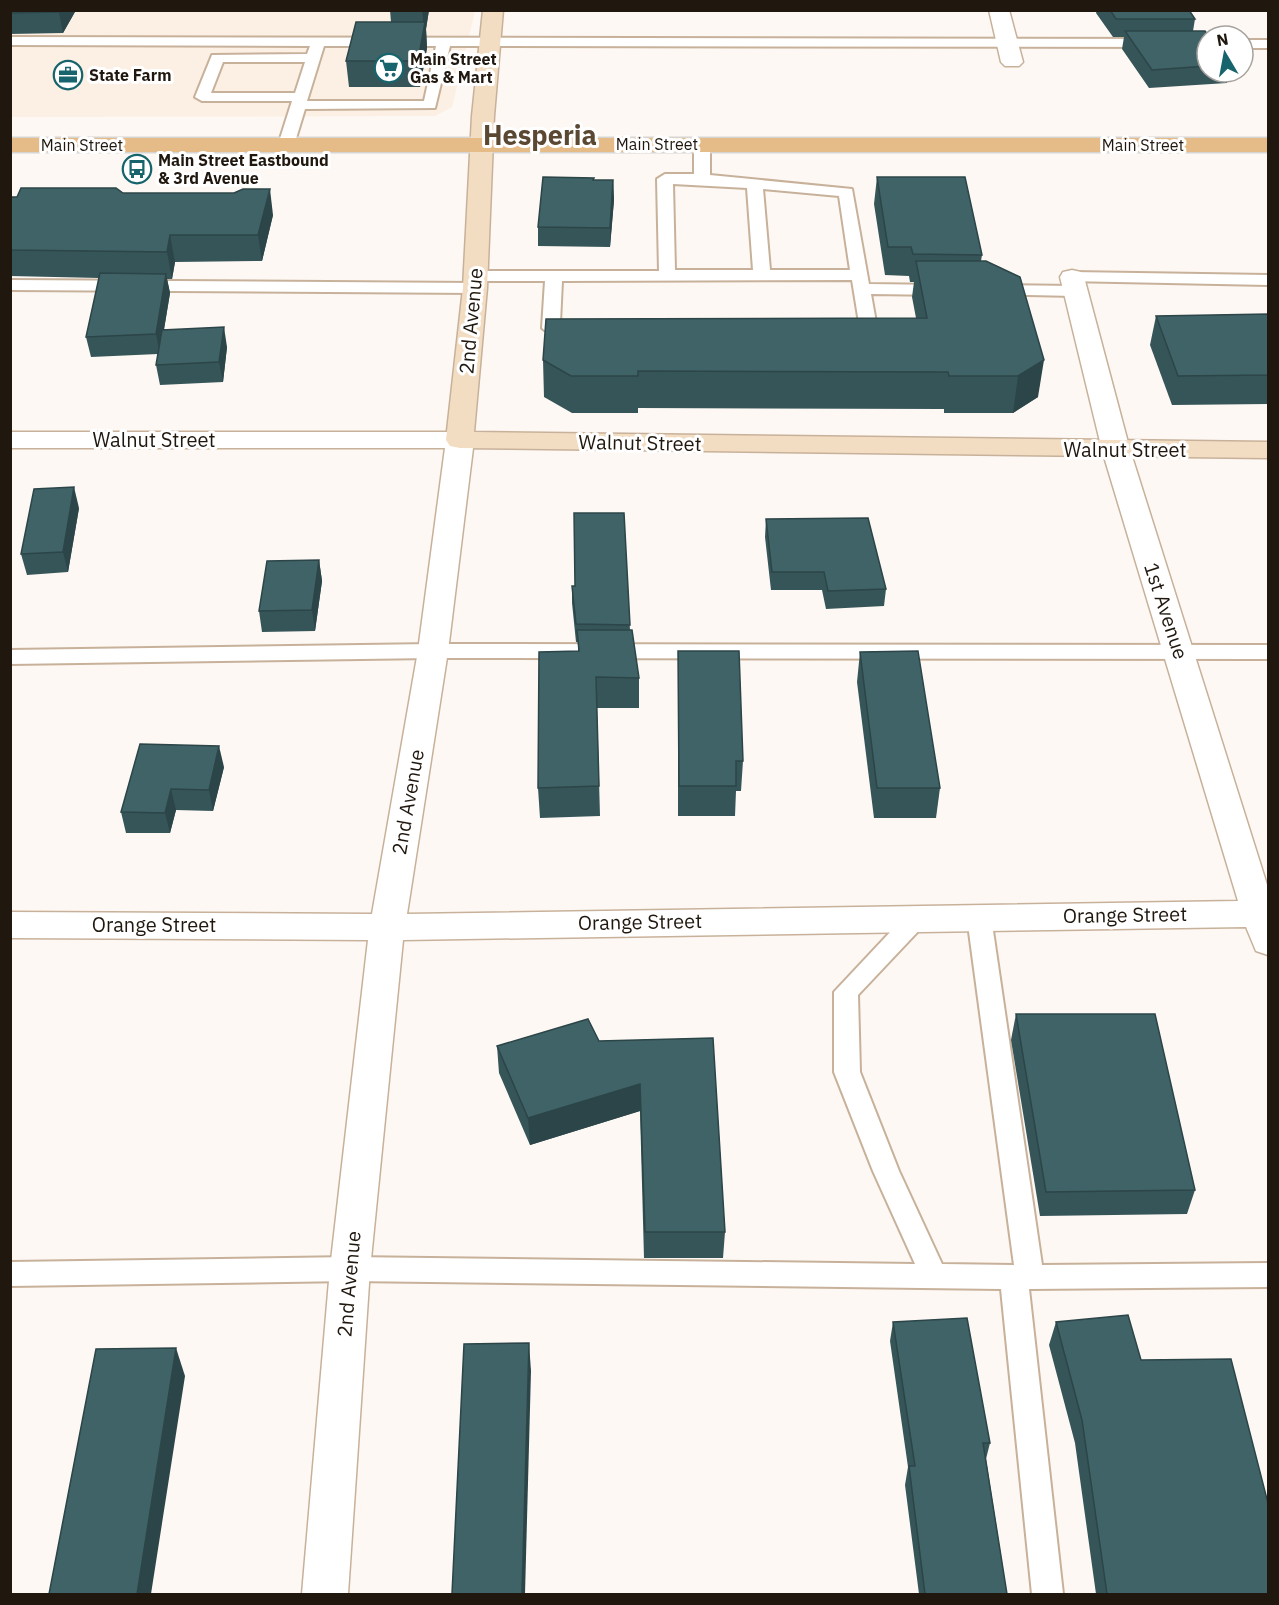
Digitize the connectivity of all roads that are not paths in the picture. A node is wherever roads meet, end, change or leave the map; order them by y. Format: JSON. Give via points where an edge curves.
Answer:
{"nodes":[{"id":1,"x":493,"y":10,"type":"edge"},
{"id":2,"x":999,"y":10,"type":"edge"},
{"id":3,"x":318,"y":42,"type":"junction"},
{"id":4,"x":444,"y":42,"type":"junction"},
{"id":5,"x":490,"y":42,"type":"junction"},
{"id":6,"x":12,"y":44,"type":"edge"},
{"id":7,"x":1195,"y":44,"type":"edge"},
{"id":8,"x":1010,"y":52,"type":"junction"},
{"id":9,"x":313,"y":58,"type":"junction"},
{"id":10,"x":299,"y":101,"type":"junction"},
{"id":11,"x":481,"y":144,"type":"junction"},
{"id":12,"x":702,"y":144,"type":"junction"},
{"id":13,"x":286,"y":145,"type":"junction"},
{"id":14,"x":1269,"y":145,"type":"edge"},
{"id":15,"x":10,"y":146,"type":"edge"},
{"id":16,"x":702,"y":179,"type":"junction"},
{"id":17,"x":755,"y":183,"type":"junction"},
{"id":18,"x":762,"y":275,"type":"junction"},
{"id":19,"x":554,"y":276,"type":"junction"},
{"id":20,"x":667,"y":276,"type":"junction"},
{"id":21,"x":1269,"y":280,"type":"edge"},
{"id":22,"x":476,"y":282,"type":"junction"},
{"id":23,"x":859,"y":282,"type":"junction"},
{"id":24,"x":1073,"y":284,"type":"junction"},
{"id":25,"x":10,"y":285,"type":"edge"},
{"id":26,"x":956,"y":290,"type":"edge"},
{"id":27,"x":980,"y":290,"type":"edge"},
{"id":28,"x":586,"y":328,"type":"edge"},
{"id":29,"x":833,"y":328,"type":"edge"},
{"id":30,"x":10,"y":440,"type":"edge"},
{"id":31,"x":460,"y":440,"type":"junction"},
{"id":32,"x":1116,"y":450,"type":"junction"},
{"id":33,"x":1269,"y":450,"type":"edge"},
{"id":34,"x":434,"y":651,"type":"junction"},
{"id":35,"x":1180,"y":652,"type":"junction"},
{"id":36,"x":1269,"y":652,"type":"edge"},
{"id":37,"x":10,"y":657,"type":"edge"},
{"id":38,"x":979,"y":917,"type":"junction"},
{"id":39,"x":917,"y":918,"type":"junction"},
{"id":40,"x":1266,"y":923,"type":"edge"},
{"id":41,"x":10,"y":925,"type":"edge"},
{"id":42,"x":387,"y":927,"type":"junction"},
{"id":43,"x":350,"y":1269,"type":"junction"},
{"id":44,"x":10,"y":1275,"type":"edge"},
{"id":45,"x":1269,"y":1275,"type":"edge"},
{"id":46,"x":934,"y":1276,"type":"junction"},
{"id":47,"x":1022,"y":1277,"type":"junction"},
{"id":48,"x":325,"y":1594,"type":"edge"},
{"id":49,"x":1048,"y":1594,"type":"edge"}],
"edges":[{"from":1,"to":5,"type":"main road","name":"2nd Avenue"},
{"from":2,"to":8,"type":"street"},
{"from":3,"to":4,"type":"lane"},
{"from":3,"to":6,"type":"lane"},
{"from":3,"to":9,"type":"lane"},
{"from":4,"to":5,"type":"lane"},
{"from":4,"to":10,"type":"lane","via":[[430,105]]},
{"from":5,"to":8,"type":"lane"},
{"from":5,"to":11,"type":"main road","name":"2nd Avenue"},
{"from":7,"to":8,"type":"lane"},
{"from":9,"to":10,"type":"lane"},
{"from":9,"to":10,"type":"lane","via":[[217,58],[202,97]]},
{"from":10,"to":13,"type":"lane"},
{"from":11,"to":12,"type":"main road","name":"Main Street"},
{"from":11,"to":13,"type":"main road","name":"Main Street"},
{"from":11,"to":22,"type":"main road","name":"2nd Avenue"},
{"from":12,"to":14,"type":"main road","name":"Main Street"},
{"from":12,"to":16,"type":"lane"},
{"from":13,"to":15,"type":"main road","name":"Main Street"},
{"from":16,"to":17,"type":"lane"},
{"from":16,"to":20,"type":"lane","via":[[665,179]]},
{"from":17,"to":18,"type":"lane"},
{"from":17,"to":23,"type":"lane","via":[[846,192]]},
{"from":18,"to":20,"type":"lane"},
{"from":18,"to":23,"type":"lane"},
{"from":19,"to":20,"type":"lane"},
{"from":19,"to":22,"type":"lane"},
{"from":19,"to":28,"type":"lane","via":[[551,328]]},
{"from":21,"to":24,"type":"lane"},
{"from":22,"to":25,"type":"lane"},
{"from":22,"to":31,"type":"main road","name":"2nd Avenue"},
{"from":23,"to":26,"type":"lane"},
{"from":23,"to":29,"type":"lane","via":[[868,328]]},
{"from":24,"to":27,"type":"lane"},
{"from":24,"to":32,"type":"street","name":"1st Avenue"},
{"from":30,"to":31,"type":"street","name":"Walnut Street"},
{"from":31,"to":32,"type":"main road","name":"Walnut Street"},
{"from":31,"to":34,"type":"street","name":"2nd Avenue"},
{"from":32,"to":33,"type":"main road","name":"Walnut Street"},
{"from":32,"to":35,"type":"street","name":"1st Avenue"},
{"from":34,"to":35,"type":"lane"},
{"from":34,"to":37,"type":"lane"},
{"from":34,"to":42,"type":"street","name":"2nd Avenue"},
{"from":35,"to":36,"type":"lane"},
{"from":35,"to":40,"type":"street","name":"1st Avenue"},
{"from":38,"to":39,"type":"street","name":"Orange Street"},
{"from":38,"to":40,"type":"street","name":"Orange Street"},
{"from":38,"to":47,"type":"lane"},
{"from":39,"to":42,"type":"street","name":"Orange Street"},
{"from":39,"to":46,"type":"lane","via":[[846,992],[847,1072],[886,1172]]},
{"from":41,"to":42,"type":"street","name":"Orange Street"},
{"from":42,"to":43,"type":"street","name":"2nd Avenue"},
{"from":43,"to":44,"type":"lane"},
{"from":43,"to":46,"type":"lane"},
{"from":43,"to":48,"type":"street","name":"2nd Avenue"},
{"from":45,"to":47,"type":"lane"},
{"from":46,"to":47,"type":"lane"},
{"from":47,"to":49,"type":"lane"}]}
